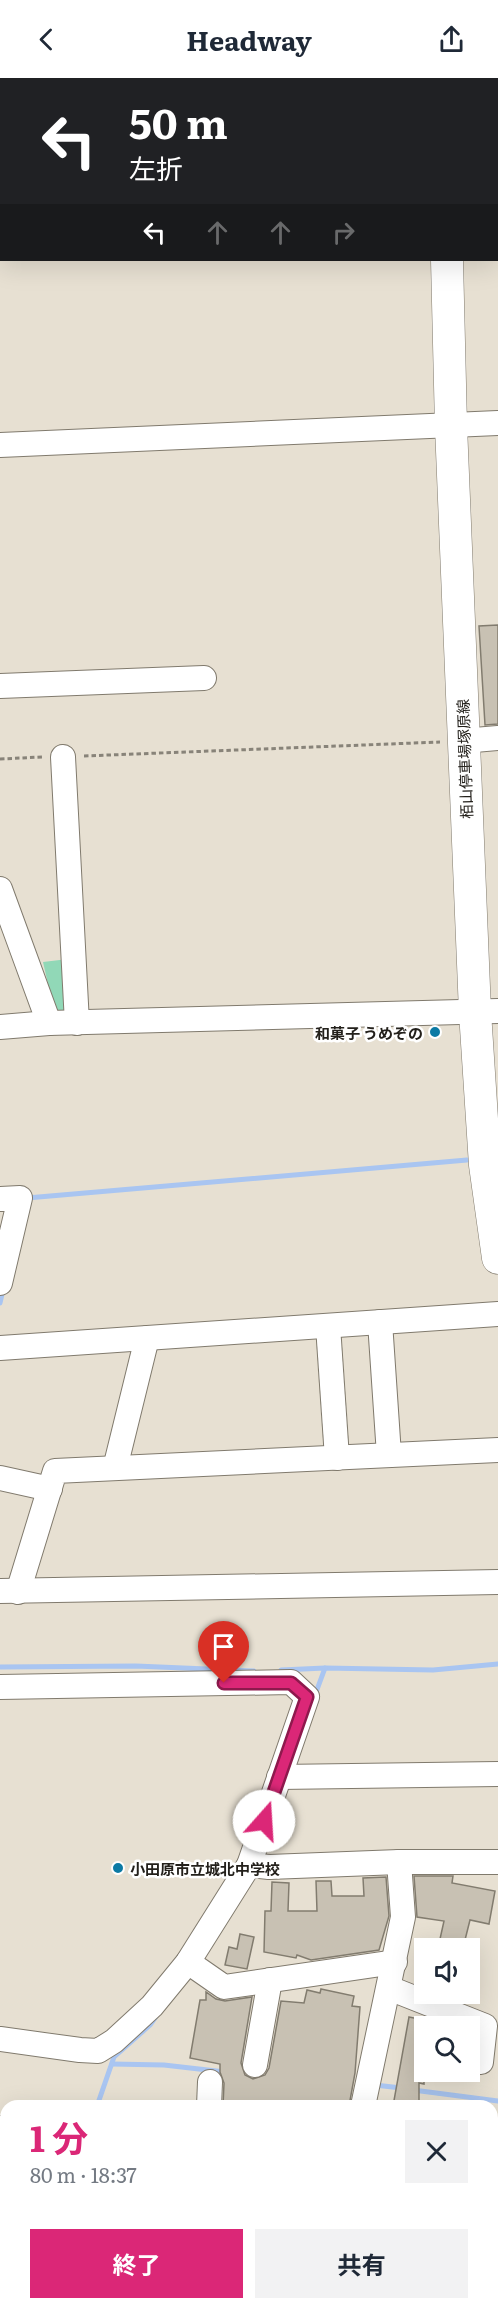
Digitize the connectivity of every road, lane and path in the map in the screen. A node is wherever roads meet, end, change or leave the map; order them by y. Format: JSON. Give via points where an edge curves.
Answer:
{"nodes":[{"id":1,"x":447,"y":261,"type":"edge"},
{"id":2,"x":498,"y":423,"type":"edge"},
{"id":3,"x":451,"y":426,"type":"junction"},
{"id":4,"x":0,"y":445,"type":"edge"},
{"id":5,"x":204,"y":678,"type":"dead end"},
{"id":6,"x":0,"y":686,"type":"edge"},
{"id":7,"x":498,"y":738,"type":"edge"},
{"id":8,"x":463,"y":741,"type":"junction"},
{"id":9,"x":63,"y":756,"type":"junction"},
{"id":10,"x":0,"y":759,"type":"edge"},
{"id":11,"x":0,"y":889,"type":"edge"},
{"id":12,"x":487,"y":1012,"type":"edge"},
{"id":13,"x":49,"y":1023,"type":"junction"},
{"id":14,"x":77,"y":1023,"type":"junction"},
{"id":15,"x":0,"y":1027,"type":"edge"},
{"id":16,"x":492,"y":1165,"type":"edge"},
{"id":17,"x":0,"y":1199,"type":"edge"},
{"id":18,"x":498,"y":1258,"type":"edge"},
{"id":19,"x":0,"y":1283,"type":"edge"},
{"id":20,"x":498,"y":1314,"type":"edge"},
{"id":21,"x":380,"y":1322,"type":"junction"},
{"id":22,"x":328,"y":1326,"type":"junction"},
{"id":23,"x":147,"y":1338,"type":"junction"},
{"id":24,"x":0,"y":1348,"type":"edge"},
{"id":25,"x":498,"y":1450,"type":"edge"},
{"id":26,"x":389,"y":1455,"type":"junction"},
{"id":27,"x":337,"y":1458,"type":"junction"},
{"id":28,"x":115,"y":1468,"type":"junction"},
{"id":29,"x":0,"y":1478,"type":"edge"},
{"id":30,"x":50,"y":1489,"type":"junction"},
{"id":31,"x":498,"y":1582,"type":"edge"},
{"id":32,"x":9,"y":1592,"type":"edge"},
{"id":33,"x":0,"y":1687,"type":"edge"},
{"id":34,"x":498,"y":1774,"type":"edge"},
{"id":35,"x":279,"y":1777,"type":"junction"},
{"id":36,"x":498,"y":1862,"type":"edge"},
{"id":37,"x":399,"y":1863,"type":"junction"},
{"id":38,"x":259,"y":1866,"type":"junction"},
{"id":39,"x":188,"y":1962,"type":"junction"},
{"id":40,"x":395,"y":1962,"type":"junction"},
{"id":41,"x":270,"y":1980,"type":"junction"},
{"id":42,"x":389,"y":1988,"type":"junction"},
{"id":43,"x":0,"y":2039,"type":"edge"},
{"id":44,"x":481,"y":2062,"type":"dead end"},
{"id":45,"x":255,"y":2065,"type":"dead end"},
{"id":46,"x":210,"y":2082,"type":"dead end"},
{"id":47,"x":209,"y":2100,"type":"edge"},
{"id":48,"x":364,"y":2100,"type":"edge"}],
"edges":[{"from":1,"to":3,"type":"main road","name":"栢山停車場塚原線"},
{"from":2,"to":3,"type":"street"},
{"from":3,"to":4,"type":"street"},
{"from":3,"to":8,"type":"main road","name":"栢山停車場塚原線"},
{"from":5,"to":6,"type":"street"},
{"from":7,"to":8,"type":"street"},
{"from":8,"to":9,"type":"path"},
{"from":8,"to":12,"type":"main road","name":"栢山停車場塚原線"},
{"from":9,"to":10,"type":"path"},
{"from":9,"to":14,"type":"street"},
{"from":11,"to":13,"type":"street"},
{"from":12,"to":14,"type":"street"},
{"from":12,"to":16,"type":"main road","name":"栢山停車場塚原線"},
{"from":13,"to":14,"type":"street"},
{"from":13,"to":15,"type":"street"},
{"from":16,"to":18,"type":"main road","name":"栢山停車場塚原線"},
{"from":17,"to":19,"type":"street","via":[[20,1198]]},
{"from":20,"to":21,"type":"street"},
{"from":21,"to":22,"type":"street"},
{"from":21,"to":26,"type":"street"},
{"from":22,"to":23,"type":"street"},
{"from":22,"to":27,"type":"street"},
{"from":23,"to":24,"type":"street"},
{"from":23,"to":28,"type":"street"},
{"from":25,"to":26,"type":"street"},
{"from":26,"to":27,"type":"street"},
{"from":27,"to":28,"type":"street"},
{"from":28,"to":30,"type":"street","via":[[55,1471]]},
{"from":29,"to":30,"type":"street"},
{"from":30,"to":32,"type":"street"},
{"from":31,"to":32,"type":"street"},
{"from":33,"to":35,"type":"street","via":[[291,1683],[307,1697]]},
{"from":34,"to":35,"type":"street"},
{"from":35,"to":38,"type":"street"},
{"from":36,"to":37,"type":"street"},
{"from":37,"to":38,"type":"street"},
{"from":37,"to":40,"type":"street","via":[[403,1917]]},
{"from":38,"to":39,"type":"street"},
{"from":39,"to":41,"type":"street","via":[[224,1987]]},
{"from":39,"to":43,"type":"street","via":[[152,2006],[98,2051]]},
{"from":40,"to":41,"type":"street"},
{"from":40,"to":42,"type":"street"},
{"from":41,"to":45,"type":"street"},
{"from":42,"to":44,"type":"street","via":[[485,2026]]},
{"from":42,"to":48,"type":"street"},
{"from":46,"to":47,"type":"street"}]}
